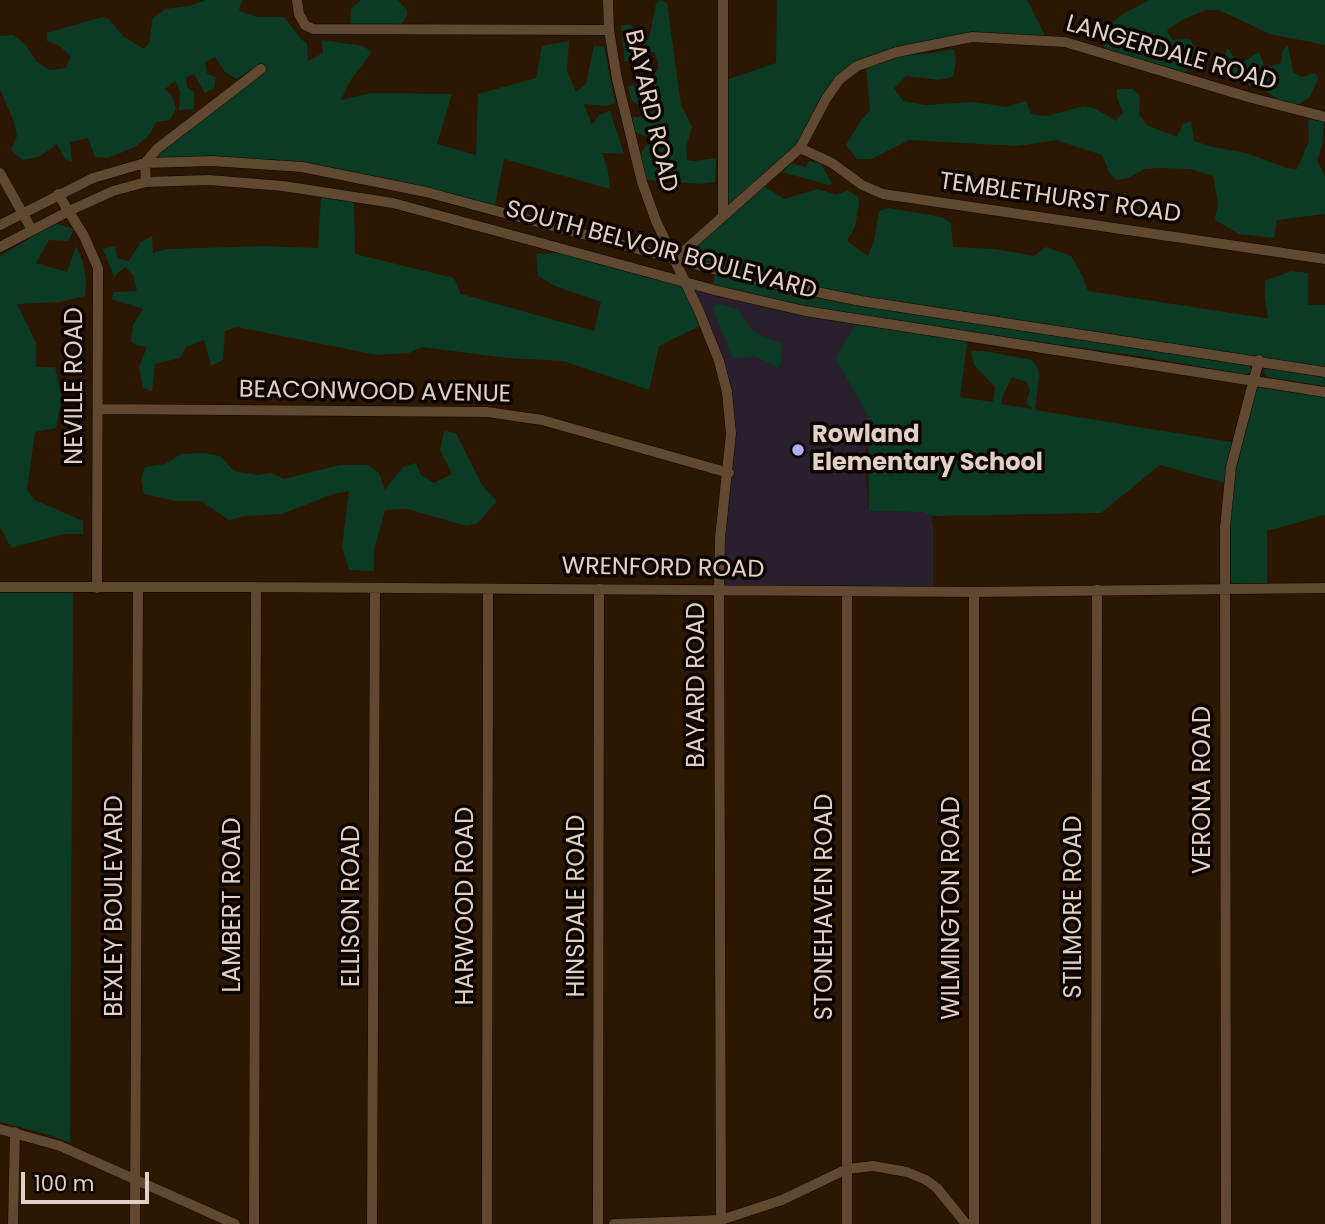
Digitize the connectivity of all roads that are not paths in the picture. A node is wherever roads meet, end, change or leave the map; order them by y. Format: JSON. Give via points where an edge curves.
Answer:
{"nodes":[{"id":1,"x":298,"y":0,"type":"edge"},
{"id":2,"x":608,"y":0,"type":"edge"},
{"id":3,"x":723,"y":0,"type":"edge"},
{"id":4,"x":609,"y":30,"type":"junction"},
{"id":5,"x":261,"y":69,"type":"dead end"},
{"id":6,"x":1325,"y":117,"type":"edge"},
{"id":7,"x":800,"y":149,"type":"junction"},
{"id":8,"x":145,"y":163,"type":"junction"},
{"id":9,"x":0,"y":173,"type":"edge"},
{"id":10,"x":146,"y":182,"type":"junction"},
{"id":11,"x":58,"y":194,"type":"junction"},
{"id":12,"x":69,"y":211,"type":"junction"},
{"id":13,"x":22,"y":213,"type":"junction"},
{"id":14,"x":723,"y":215,"type":"junction"},
{"id":15,"x":0,"y":225,"type":"edge"},
{"id":16,"x":32,"y":230,"type":"junction"},
{"id":17,"x":0,"y":247,"type":"edge"},
{"id":18,"x":675,"y":259,"type":"junction"},
{"id":19,"x":1325,"y":259,"type":"edge"},
{"id":20,"x":685,"y":281,"type":"junction"},
{"id":21,"x":1259,"y":360,"type":"junction"},
{"id":22,"x":1325,"y":372,"type":"edge"},
{"id":23,"x":1252,"y":381,"type":"junction"},
{"id":24,"x":1325,"y":392,"type":"edge"},
{"id":25,"x":97,"y":409,"type":"junction"},
{"id":26,"x":729,"y":473,"type":"junction"},
{"id":27,"x":0,"y":587,"type":"edge"},
{"id":28,"x":257,"y":587,"type":"junction"},
{"id":29,"x":97,"y":588,"type":"junction"},
{"id":30,"x":138,"y":588,"type":"junction"},
{"id":31,"x":1325,"y":588,"type":"edge"},
{"id":32,"x":375,"y":589,"type":"junction"},
{"id":33,"x":488,"y":589,"type":"junction"},
{"id":34,"x":599,"y":589,"type":"junction"},
{"id":35,"x":1097,"y":590,"type":"junction"},
{"id":36,"x":1225,"y":590,"type":"junction"},
{"id":37,"x":719,"y":591,"type":"junction"},
{"id":38,"x":848,"y":591,"type":"junction"},
{"id":39,"x":974,"y":592,"type":"junction"},
{"id":40,"x":0,"y":1129,"type":"edge"},
{"id":41,"x":15,"y":1132,"type":"junction"},
{"id":42,"x":848,"y":1169,"type":"junction"},
{"id":43,"x":136,"y":1181,"type":"junction"},
{"id":44,"x":721,"y":1222,"type":"edge"},
{"id":45,"x":13,"y":1224,"type":"edge"},
{"id":46,"x":135,"y":1224,"type":"edge"},
{"id":47,"x":235,"y":1224,"type":"edge"},
{"id":48,"x":254,"y":1224,"type":"edge"},
{"id":49,"x":372,"y":1224,"type":"edge"},
{"id":50,"x":487,"y":1224,"type":"edge"},
{"id":51,"x":598,"y":1224,"type":"edge"},
{"id":52,"x":614,"y":1224,"type":"edge"},
{"id":53,"x":847,"y":1224,"type":"edge"},
{"id":54,"x":966,"y":1224,"type":"edge"},
{"id":55,"x":974,"y":1224,"type":"edge"},
{"id":56,"x":1096,"y":1224,"type":"edge"},
{"id":57,"x":1226,"y":1224,"type":"edge"}],
"edges":[{"from":1,"to":4,"type":"street","via":[[299,14],[313,29]]},
{"from":2,"to":4,"type":"street","name":"BAYARD ROAD"},
{"from":3,"to":14,"type":"street"},
{"from":4,"to":18,"type":"street","name":"BAYARD ROAD","via":[[642,182]]},
{"from":5,"to":8,"type":"street","via":[[165,142]]},
{"from":6,"to":7,"type":"street","name":"LANGERDALE ROAD","via":[[1065,42],[972,37],[897,52],[857,66],[839,80]]},
{"from":7,"to":14,"type":"street","name":"LANGERDALE ROAD"},
{"from":7,"to":19,"type":"street","name":"TEMBLETHURST ROAD","via":[[883,194]]},
{"from":8,"to":10,"type":"street"},
{"from":8,"to":11,"type":"street","name":"SOUTH BELVOIR BOULEVARD"},
{"from":8,"to":18,"type":"street","name":"SOUTH BELVOIR BOULEVARD","via":[[212,161],[302,167],[426,192]]},
{"from":9,"to":13,"type":"street"},
{"from":10,"to":12,"type":"street","name":"SOUTH BELVOIR BOULEVARD"},
{"from":10,"to":20,"type":"street","name":"SOUTH BELVOIR BOULEVARD","via":[[209,180],[283,186],[393,203]]},
{"from":11,"to":12,"type":"street","name":"NEVILLE ROAD"},
{"from":11,"to":13,"type":"street","name":"SOUTH BELVOIR BOULEVARD"},
{"from":12,"to":16,"type":"street","name":"SOUTH BELVOIR BOULEVARD"},
{"from":12,"to":25,"type":"street","name":"NEVILLE ROAD","via":[[97,268]]},
{"from":13,"to":15,"type":"street","name":"SOUTH BELVOIR BOULEVARD"},
{"from":13,"to":16,"type":"street"},
{"from":14,"to":18,"type":"street","name":"LANGERDALE ROAD"},
{"from":16,"to":17,"type":"street","name":"SOUTH BELVOIR BOULEVARD"},
{"from":18,"to":20,"type":"street","name":"BAYARD ROAD"},
{"from":18,"to":21,"type":"street","name":"SOUTH BELVOIR BOULEVARD","via":[[861,301]]},
{"from":20,"to":23,"type":"street","name":"SOUTH BELVOIR BOULEVARD","via":[[762,303],[846,318]]},
{"from":20,"to":26,"type":"street","name":"BAYARD ROAD","via":[[727,392]]},
{"from":21,"to":22,"type":"street","name":"SOUTH BELVOIR BOULEVARD"},
{"from":21,"to":23,"type":"street","name":"VERONA ROAD"},
{"from":23,"to":24,"type":"street","name":"SOUTH BELVOIR BOULEVARD"},
{"from":23,"to":36,"type":"street","name":"VERONA ROAD","via":[[1231,467]]},
{"from":25,"to":26,"type":"street","name":"BEACONWOOD AVENUE","via":[[487,412],[542,420]]},
{"from":25,"to":29,"type":"street","name":"NEVILLE ROAD"},
{"from":26,"to":37,"type":"street","name":"BAYARD ROAD"},
{"from":27,"to":29,"type":"street","name":"WRENFORD ROAD"},
{"from":28,"to":30,"type":"street","name":"WRENFORD ROAD"},
{"from":28,"to":32,"type":"street","name":"WRENFORD ROAD"},
{"from":28,"to":48,"type":"street","name":"LAMBERT ROAD"},
{"from":29,"to":30,"type":"street","name":"WRENFORD ROAD"},
{"from":30,"to":43,"type":"street","name":"BEXLEY BOULEVARD"},
{"from":31,"to":36,"type":"street","name":"WRENFORD ROAD"},
{"from":32,"to":33,"type":"street","name":"WRENFORD ROAD"},
{"from":32,"to":49,"type":"street","name":"ELLISON ROAD"},
{"from":33,"to":34,"type":"street","name":"WRENFORD ROAD"},
{"from":33,"to":50,"type":"street","name":"HARWOOD ROAD"},
{"from":34,"to":37,"type":"street","name":"WRENFORD ROAD"},
{"from":34,"to":51,"type":"street","name":"HINSDALE ROAD"},
{"from":35,"to":36,"type":"street","name":"WRENFORD ROAD"},
{"from":35,"to":39,"type":"street","name":"WRENFORD ROAD"},
{"from":35,"to":56,"type":"street","name":"STILMORE ROAD"},
{"from":36,"to":57,"type":"street","name":"VERONA ROAD"},
{"from":37,"to":38,"type":"street","name":"WRENFORD ROAD"},
{"from":37,"to":44,"type":"street","name":"BAYARD ROAD"},
{"from":38,"to":39,"type":"street","name":"WRENFORD ROAD"},
{"from":38,"to":42,"type":"street","name":"STONEHAVEN ROAD"},
{"from":39,"to":55,"type":"street","name":"WILMINGTON ROAD"},
{"from":40,"to":41,"type":"street"},
{"from":41,"to":43,"type":"street","via":[[70,1150]]},
{"from":41,"to":45,"type":"street"},
{"from":42,"to":44,"type":"street","via":[[760,1210]]},
{"from":42,"to":53,"type":"street","name":"STONEHAVEN ROAD"},
{"from":42,"to":54,"type":"street","via":[[888,1168],[926,1180]]},
{"from":43,"to":46,"type":"street","name":"BEXLEY BOULEVARD"},
{"from":43,"to":47,"type":"street"},
{"from":44,"to":52,"type":"street"}]}
